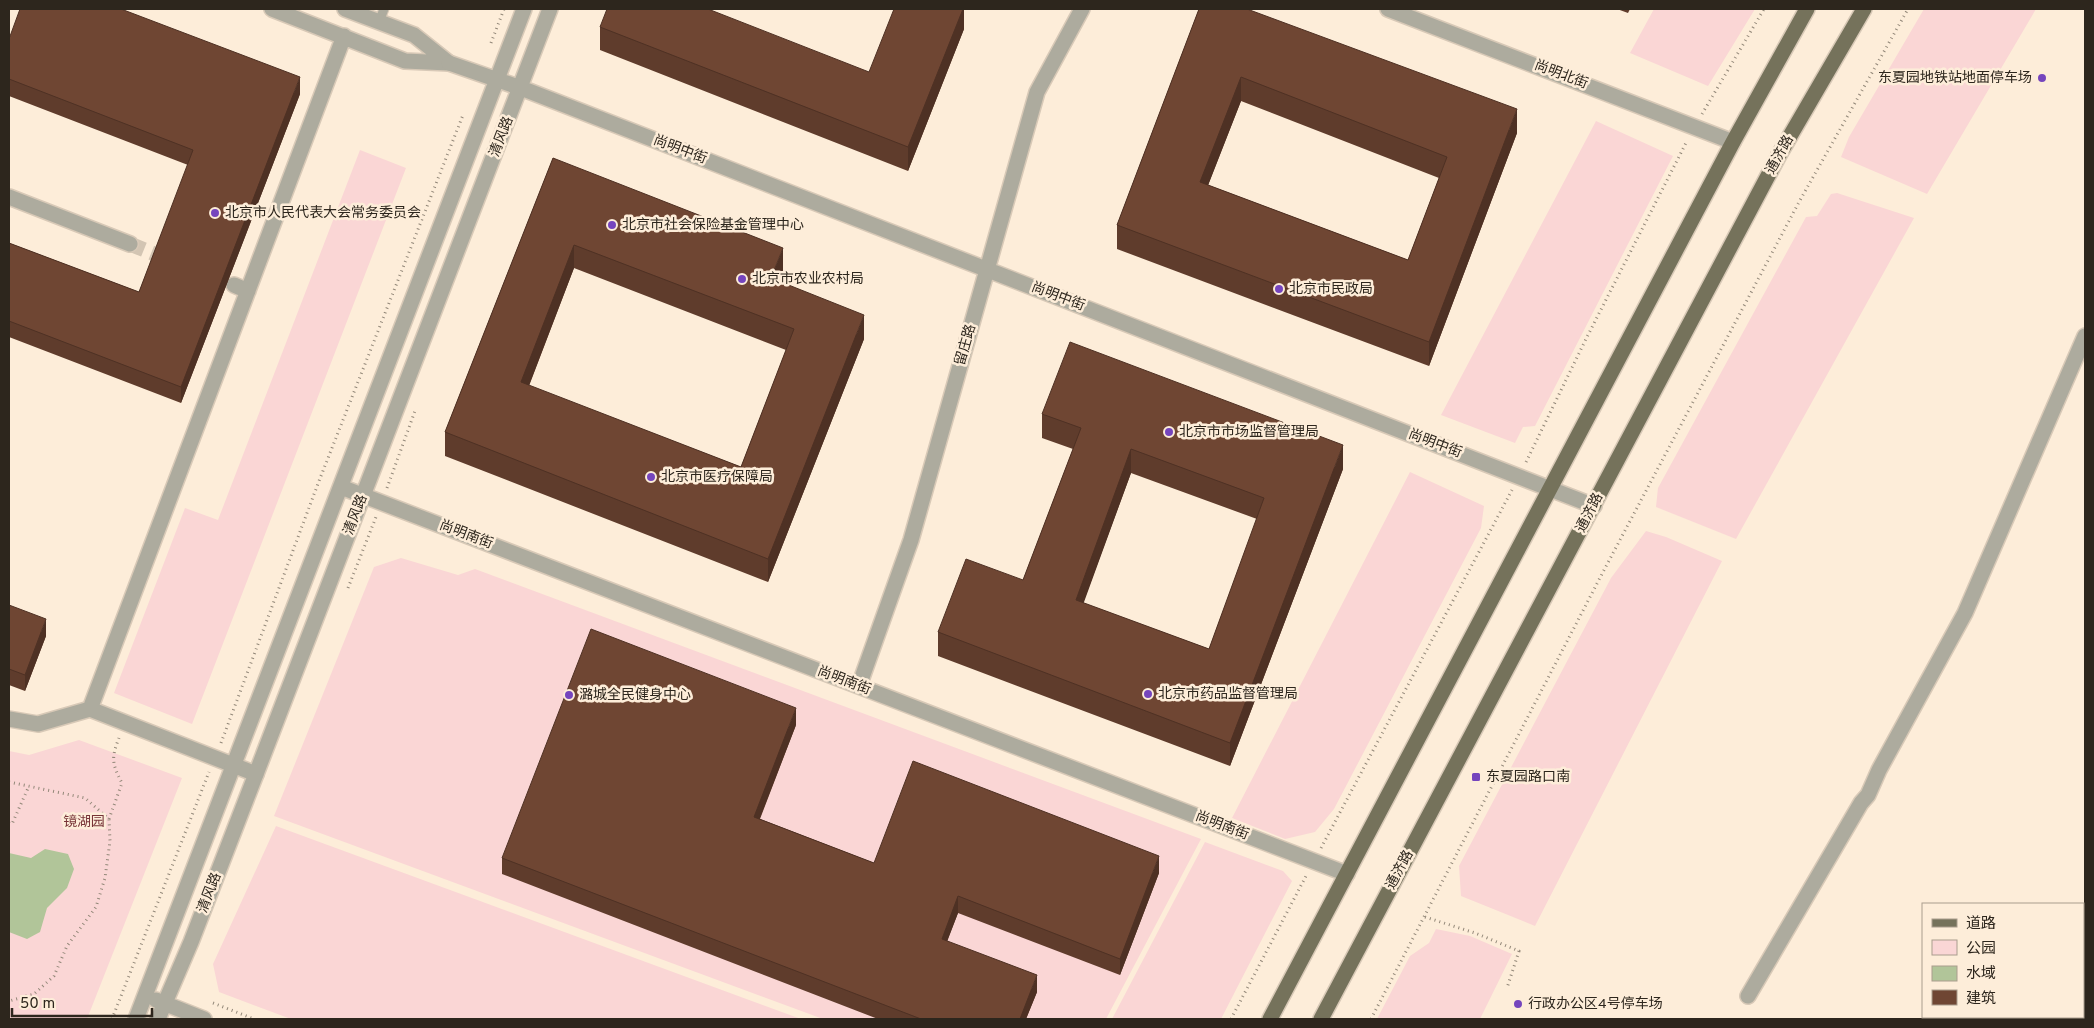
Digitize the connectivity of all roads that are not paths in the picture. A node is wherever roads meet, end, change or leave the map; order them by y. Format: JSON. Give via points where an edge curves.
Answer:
{"nodes":[{"id":1,"x":272,"y":9,"type":"edge"},
{"id":2,"x":344,"y":9,"type":"edge"},
{"id":3,"x":524,"y":9,"type":"edge"},
{"id":4,"x":550,"y":9,"type":"edge"},
{"id":5,"x":1082,"y":9,"type":"edge"},
{"id":6,"x":1388,"y":9,"type":"edge"},
{"id":7,"x":1807,"y":9,"type":"edge"},
{"id":8,"x":1864,"y":9,"type":"edge"},
{"id":9,"x":382,"y":15,"type":"edge"},
{"id":10,"x":344,"y":36,"type":"junction"},
{"id":11,"x":449,"y":64,"type":"junction"},
{"id":12,"x":498,"y":80,"type":"junction"},
{"id":13,"x":521,"y":88,"type":"junction"},
{"id":14,"x":1733,"y":142,"type":"junction"},
{"id":15,"x":9,"y":197,"type":"edge"},
{"id":16,"x":130,"y":244,"type":"tunnel mouth"},
{"id":17,"x":988,"y":270,"type":"junction"},
{"id":18,"x":234,"y":285,"type":"dead end"},
{"id":19,"x":248,"y":291,"type":"junction"},
{"id":20,"x":2085,"y":336,"type":"edge"},
{"id":21,"x":341,"y":487,"type":"junction"},
{"id":22,"x":1550,"y":489,"type":"junction"},
{"id":23,"x":363,"y":496,"type":"junction"},
{"id":24,"x":1594,"y":506,"type":"junction"},
{"id":25,"x":859,"y":686,"type":"junction"},
{"id":26,"x":90,"y":709,"type":"junction"},
{"id":27,"x":9,"y":719,"type":"edge"},
{"id":28,"x":234,"y":765,"type":"junction"},
{"id":29,"x":256,"y":774,"type":"junction"},
{"id":30,"x":1347,"y":874,"type":"junction"},
{"id":31,"x":146,"y":995,"type":"junction"},
{"id":32,"x":1748,"y":996,"type":"dead end"},
{"id":33,"x":164,"y":1004,"type":"junction"},
{"id":34,"x":136,"y":1019,"type":"edge"},
{"id":35,"x":158,"y":1019,"type":"edge"},
{"id":36,"x":204,"y":1019,"type":"edge"},
{"id":37,"x":1270,"y":1019,"type":"edge"},
{"id":38,"x":1321,"y":1019,"type":"edge"}],
"edges":[{"from":1,"to":10,"type":"street"},
{"from":2,"to":9,"type":"street"},
{"from":3,"to":12,"type":"street","name":"清风路"},
{"from":4,"to":13,"type":"street","name":"清风路"},
{"from":5,"to":17,"type":"street","name":"留庄路","via":[[1037,92]]},
{"from":6,"to":14,"type":"street","name":"尚明北街"},
{"from":7,"to":14,"type":"main road"},
{"from":8,"to":24,"type":"main road","name":"通济路","via":[[1775,164]]},
{"from":9,"to":11,"type":"street","via":[[414,35]]},
{"from":10,"to":11,"type":"street","via":[[405,61]]},
{"from":10,"to":19,"type":"street"},
{"from":11,"to":12,"type":"street","name":"尚明中街"},
{"from":12,"to":13,"type":"street","name":"尚明中街"},
{"from":12,"to":21,"type":"street","name":"清风路"},
{"from":13,"to":17,"type":"street","name":"尚明中街"},
{"from":13,"to":23,"type":"street","name":"清风路"},
{"from":14,"to":22,"type":"main road"},
{"from":15,"to":16,"type":"street"},
{"from":17,"to":22,"type":"street","name":"尚明中街"},
{"from":17,"to":25,"type":"street","name":"留庄路","via":[[912,540]]},
{"from":18,"to":19,"type":"street"},
{"from":19,"to":26,"type":"street"},
{"from":20,"to":32,"type":"street","via":[[1965,613],[1868,795]]},
{"from":21,"to":23,"type":"street","name":"尚明南街"},
{"from":21,"to":28,"type":"street","name":"清风路"},
{"from":22,"to":24,"type":"street","name":"尚明中街"},
{"from":22,"to":30,"type":"main road"},
{"from":23,"to":25,"type":"street","name":"尚明南街"},
{"from":23,"to":29,"type":"street","name":"清风路"},
{"from":24,"to":38,"type":"main road","name":"通济路"},
{"from":25,"to":30,"type":"street","name":"尚明南街"},
{"from":26,"to":27,"type":"street","via":[[38,724]]},
{"from":26,"to":28,"type":"street"},
{"from":28,"to":29,"type":"street"},
{"from":28,"to":31,"type":"street","name":"清风路"},
{"from":29,"to":33,"type":"street","name":"清风路"},
{"from":30,"to":37,"type":"main road"},
{"from":31,"to":33,"type":"street"},
{"from":31,"to":34,"type":"street","name":"清风路"},
{"from":33,"to":35,"type":"street","name":"清风路"},
{"from":33,"to":36,"type":"street"}]}
